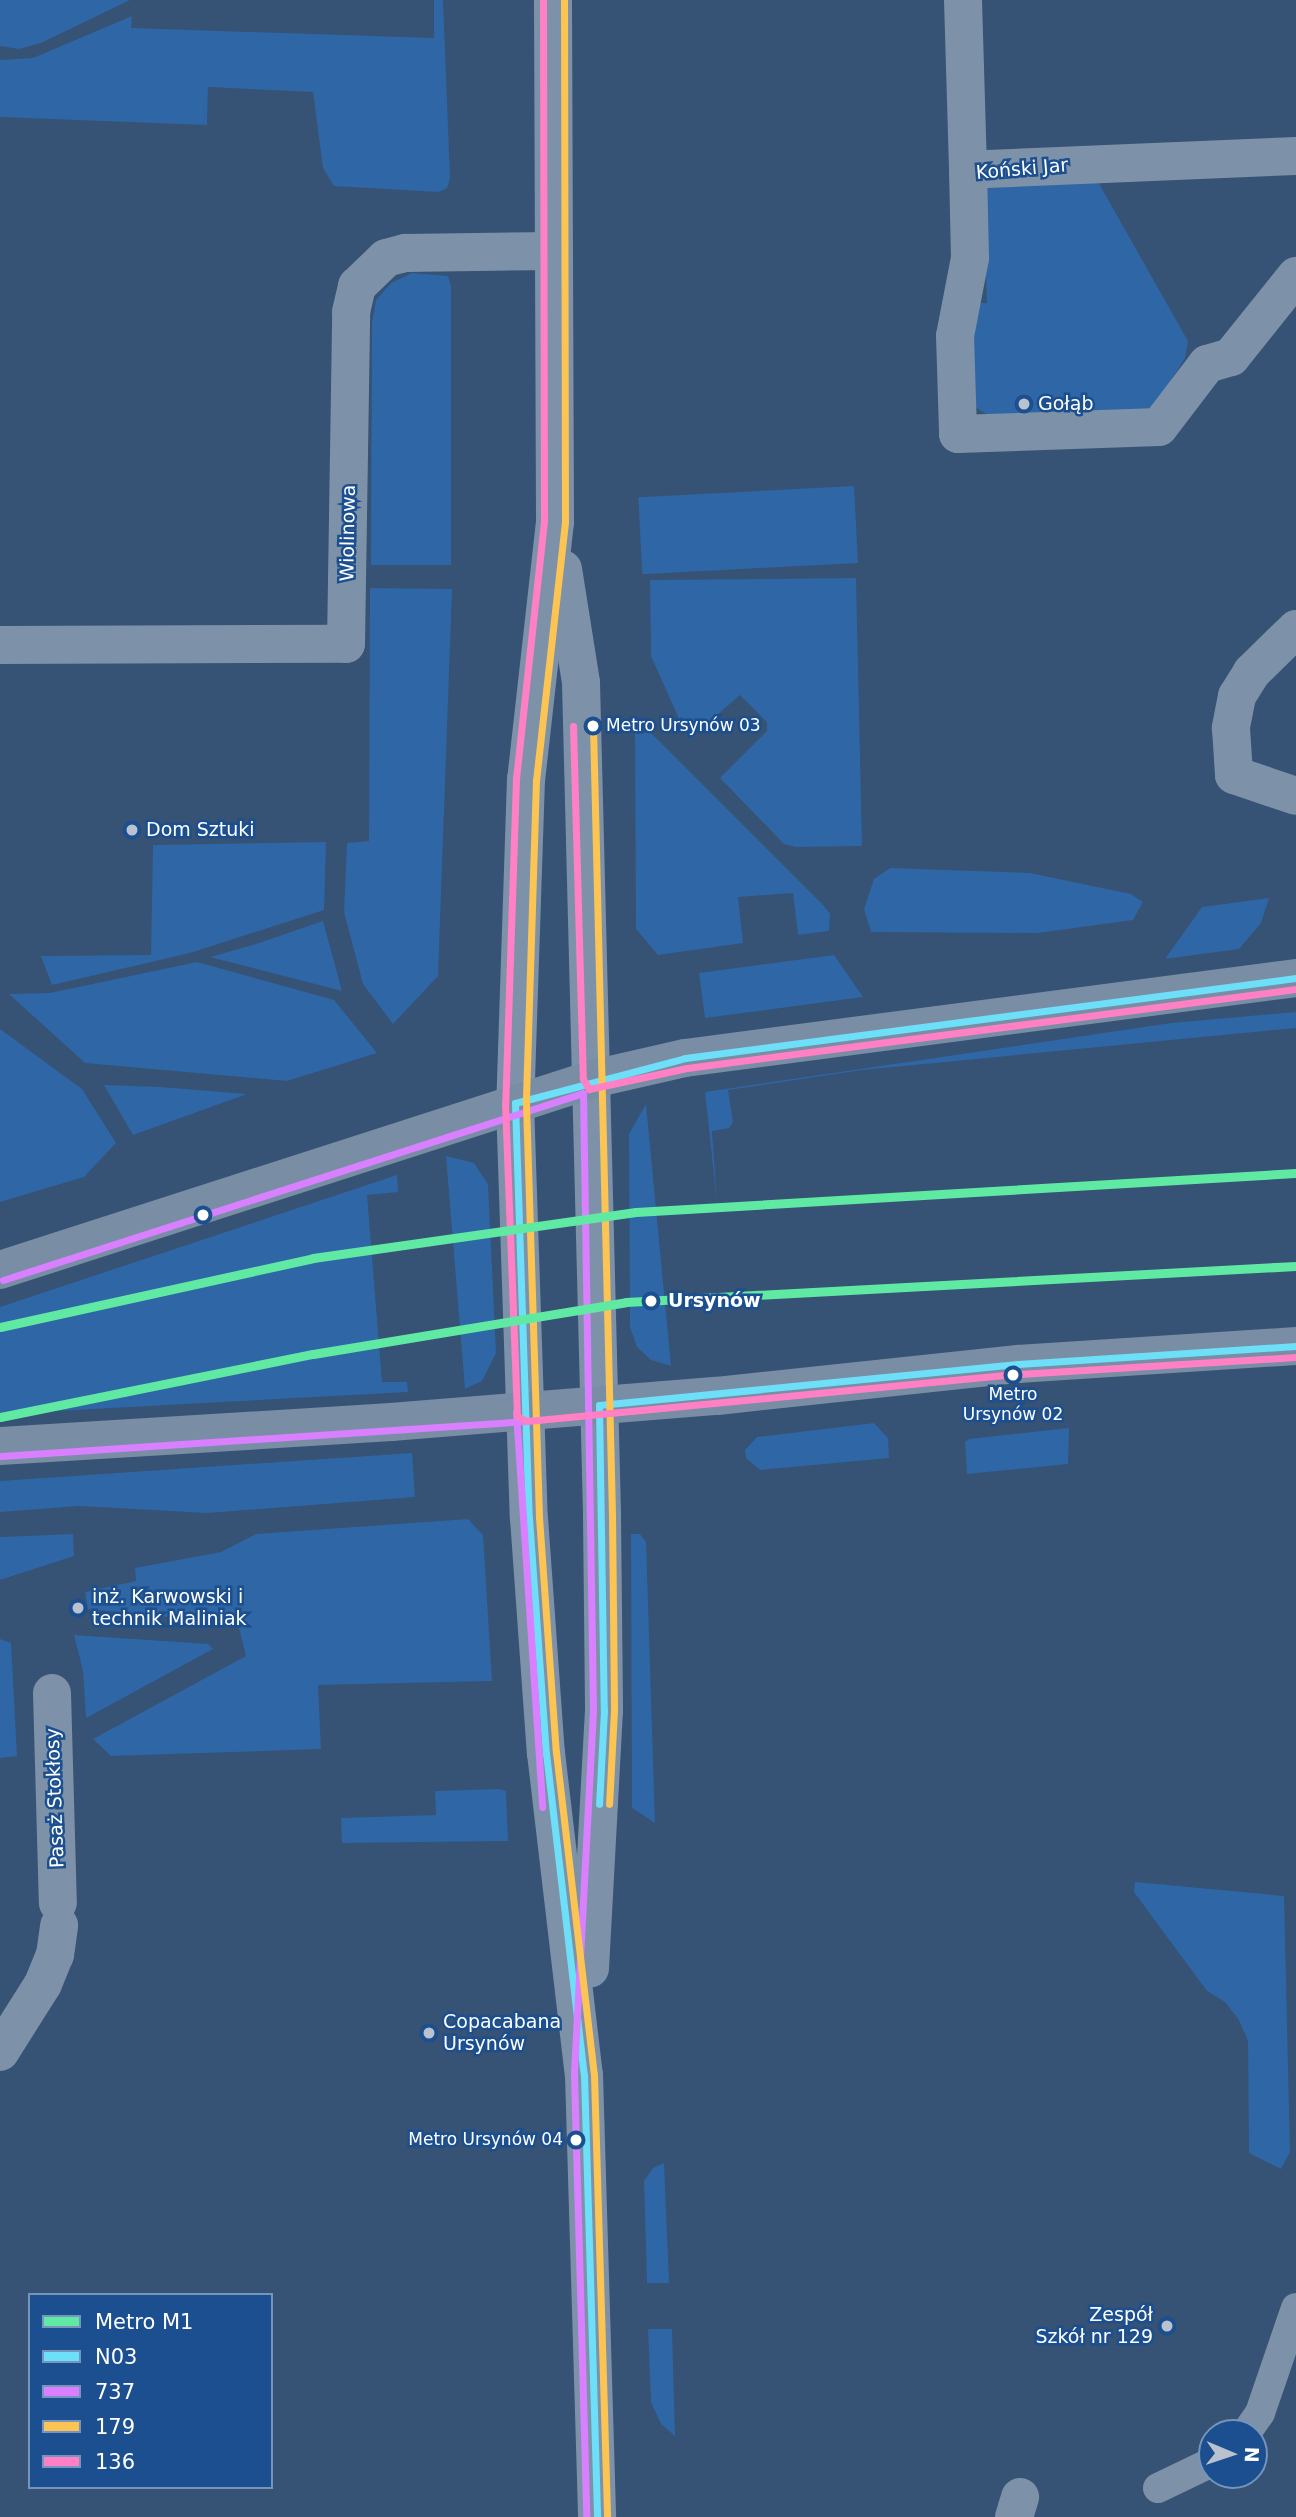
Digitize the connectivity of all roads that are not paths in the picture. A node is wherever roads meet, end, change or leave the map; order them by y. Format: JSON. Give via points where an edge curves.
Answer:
{"nodes":[{"id":1,"x":553,"y":0,"type":"edge"},
{"id":2,"x":963,"y":0,"type":"edge"},
{"id":3,"x":1296,"y":156,"type":"edge"},
{"id":4,"x":968,"y":170,"type":"junction"},
{"id":5,"x":554,"y":251,"type":"junction"},
{"id":6,"x":1296,"y":276,"type":"edge"},
{"id":7,"x":555,"y":522,"type":"junction"},
{"id":8,"x":1296,"y":629,"type":"edge"},
{"id":9,"x":0,"y":645,"type":"edge"},
{"id":10,"x":1296,"y":796,"type":"edge"},
{"id":11,"x":1296,"y":978,"type":"edge"},
{"id":12,"x":593,"y":1079,"type":"junction"},
{"id":13,"x":515,"y":1103,"type":"junction"},
{"id":14,"x":0,"y":1270,"type":"edge"},
{"id":15,"x":1296,"y":1346,"type":"edge"},
{"id":16,"x":599,"y":1405,"type":"junction"},
{"id":17,"x":526,"y":1411,"type":"junction"},
{"id":18,"x":0,"y":1446,"type":"edge"},
{"id":19,"x":52,"y":1693,"type":"dead end"},
{"id":20,"x":0,"y":2052,"type":"edge"},
{"id":21,"x":584,"y":2074,"type":"junction"},
{"id":22,"x":1296,"y":2308,"type":"edge"},
{"id":23,"x":1256,"y":2419,"type":"edge"},
{"id":24,"x":1198,"y":2469,"type":"edge"},
{"id":25,"x":1158,"y":2488,"type":"dead end"},
{"id":26,"x":597,"y":2517,"type":"edge"}],
"edges":[{"from":1,"to":5,"type":"street"},
{"from":2,"to":4,"type":"street"},
{"from":3,"to":4,"type":"street","name":"Koński Jar"},
{"from":4,"to":6,"type":"street","name":"Koński Jar","via":[[970,258],[955,336],[958,434],[1158,427],[1207,364],[1231,357]]},
{"from":5,"to":7,"type":"street"},
{"from":5,"to":9,"type":"street","name":"Wiolinowa","via":[[405,253],[378,264],[357,286],[351,312],[346,644]]},
{"from":7,"to":12,"type":"street","via":[[582,683]]},
{"from":7,"to":13,"type":"street","via":[[526,779]]},
{"from":8,"to":10,"type":"street","via":[[1252,672],[1237,696],[1231,728],[1234,775]]},
{"from":11,"to":12,"type":"main road","via":[[685,1058]]},
{"from":12,"to":13,"type":"main road"},
{"from":12,"to":16,"type":"street"},
{"from":13,"to":14,"type":"main road"},
{"from":13,"to":17,"type":"street"},
{"from":15,"to":16,"type":"main road","via":[[1018,1364]]},
{"from":16,"to":17,"type":"main road"},
{"from":16,"to":21,"type":"street","via":[[604,1710]]},
{"from":17,"to":18,"type":"main road"},
{"from":17,"to":21,"type":"street","via":[[546,1754]]},
{"from":19,"to":20,"type":"street","name":"Pasaż Stokłosy","via":[[59,1914],[55,1955],[43,1984]]},
{"from":21,"to":26,"type":"street"},
{"from":22,"to":23,"type":"street"},
{"from":24,"to":25,"type":"street"}]}
